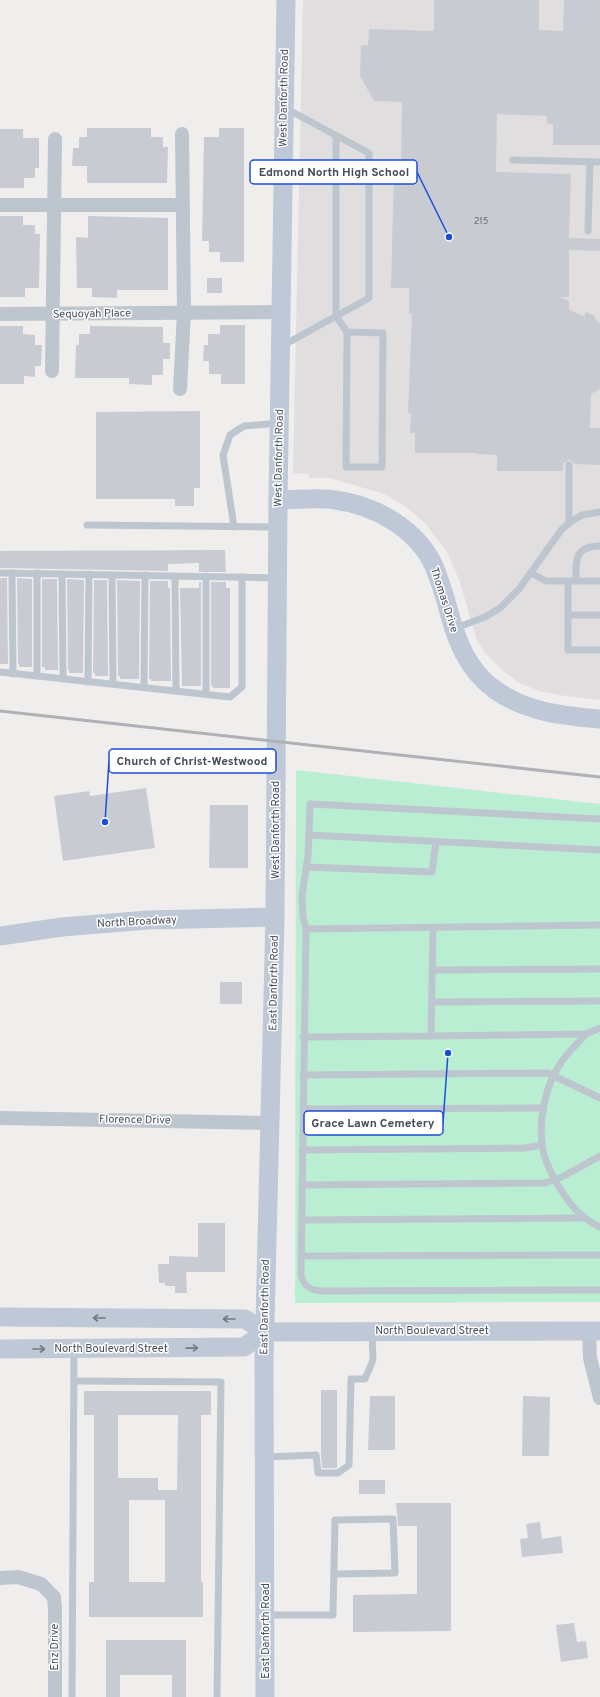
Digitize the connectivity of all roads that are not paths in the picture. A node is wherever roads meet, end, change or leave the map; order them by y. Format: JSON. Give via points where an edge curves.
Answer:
{"nodes":[{"id":1,"x":286,"y":0,"type":"edge"},
{"id":2,"x":284,"y":107,"type":"junction"},
{"id":3,"x":182,"y":134,"type":"dead end"},
{"id":4,"x":336,"y":136,"type":"junction"},
{"id":5,"x":55,"y":139,"type":"dead end"},
{"id":6,"x":513,"y":160,"type":"dead end"},
{"id":7,"x":590,"y":162,"type":"junction"},
{"id":8,"x":600,"y":162,"type":"edge"},
{"id":9,"x":0,"y":205,"type":"edge"},
{"id":10,"x":54,"y":205,"type":"junction"},
{"id":11,"x":182,"y":205,"type":"junction"},
{"id":12,"x":588,"y":232,"type":"dead end"},
{"id":13,"x":184,"y":312,"type":"junction"},
{"id":14,"x":281,"y":312,"type":"junction"},
{"id":15,"x":0,"y":314,"type":"edge"},
{"id":16,"x":52,"y":314,"type":"junction"},
{"id":17,"x":336,"y":316,"type":"junction"},
{"id":18,"x":347,"y":332,"type":"junction"},
{"id":19,"x":280,"y":347,"type":"junction"},
{"id":20,"x":52,"y":371,"type":"dead end"},
{"id":21,"x":180,"y":389,"type":"dead end"},
{"id":22,"x":279,"y":423,"type":"junction"},
{"id":23,"x":569,"y":465,"type":"dead end"},
{"id":24,"x":278,"y":500,"type":"junction"},
{"id":25,"x":600,"y":512,"type":"edge"},
{"id":26,"x":569,"y":523,"type":"junction"},
{"id":27,"x":87,"y":525,"type":"dead end"},
{"id":28,"x":234,"y":527,"type":"junction"},
{"id":29,"x":278,"y":527,"type":"junction"},
{"id":30,"x":600,"y":546,"type":"edge"},
{"id":31,"x":0,"y":573,"type":"edge"},
{"id":32,"x":12,"y":573,"type":"junction"},
{"id":33,"x":38,"y":573,"type":"junction"},
{"id":34,"x":531,"y":573,"type":"junction"},
{"id":35,"x":62,"y":574,"type":"junction"},
{"id":36,"x":89,"y":574,"type":"junction"},
{"id":37,"x":112,"y":574,"type":"junction"},
{"id":38,"x":145,"y":575,"type":"junction"},
{"id":39,"x":175,"y":576,"type":"junction"},
{"id":40,"x":206,"y":576,"type":"junction"},
{"id":41,"x":242,"y":577,"type":"junction"},
{"id":42,"x":277,"y":578,"type":"junction"},
{"id":43,"x":568,"y":581,"type":"junction"},
{"id":44,"x":576,"y":581,"type":"junction"},
{"id":45,"x":600,"y":581,"type":"edge"},
{"id":46,"x":568,"y":615,"type":"junction"},
{"id":47,"x":600,"y":615,"type":"edge"},
{"id":48,"x":454,"y":629,"type":"junction"},
{"id":49,"x":600,"y":650,"type":"edge"},
{"id":50,"x":0,"y":672,"type":"edge"},
{"id":51,"x":13,"y":674,"type":"junction"},
{"id":52,"x":37,"y":676,"type":"junction"},
{"id":53,"x":63,"y":679,"type":"junction"},
{"id":54,"x":88,"y":682,"type":"junction"},
{"id":55,"x":112,"y":684,"type":"junction"},
{"id":56,"x":144,"y":687,"type":"junction"},
{"id":57,"x":176,"y":691,"type":"junction"},
{"id":58,"x":206,"y":694,"type":"junction"},
{"id":59,"x":600,"y":719,"type":"edge"},
{"id":60,"x":600,"y":819,"type":"edge"},
{"id":61,"x":309,"y":835,"type":"junction"},
{"id":62,"x":436,"y":842,"type":"junction"},
{"id":63,"x":600,"y":850,"type":"edge"},
{"id":64,"x":307,"y":867,"type":"junction"},
{"id":65,"x":275,"y":917,"type":"junction"},
{"id":66,"x":600,"y":925,"type":"edge"},
{"id":67,"x":433,"y":928,"type":"junction"},
{"id":68,"x":306,"y":929,"type":"junction"},
{"id":69,"x":0,"y":936,"type":"edge"},
{"id":70,"x":600,"y":969,"type":"edge"},
{"id":71,"x":432,"y":970,"type":"junction"},
{"id":72,"x":600,"y":1001,"type":"edge"},
{"id":73,"x":432,"y":1002,"type":"junction"},
{"id":74,"x":600,"y":1028,"type":"edge"},
{"id":75,"x":586,"y":1034,"type":"junction"},
{"id":76,"x":431,"y":1036,"type":"junction"},
{"id":77,"x":303,"y":1037,"type":"junction"},
{"id":78,"x":303,"y":1075,"type":"junction"},
{"id":79,"x":554,"y":1076,"type":"junction"},
{"id":80,"x":600,"y":1098,"type":"edge"},
{"id":81,"x":544,"y":1108,"type":"junction"},
{"id":82,"x":303,"y":1109,"type":"junction"},
{"id":83,"x":0,"y":1118,"type":"edge"},
{"id":84,"x":270,"y":1122,"type":"junction"},
{"id":85,"x":542,"y":1145,"type":"junction"},
{"id":86,"x":302,"y":1150,"type":"junction"},
{"id":87,"x":600,"y":1156,"type":"edge"},
{"id":88,"x":555,"y":1179,"type":"junction"},
{"id":89,"x":302,"y":1185,"type":"junction"},
{"id":90,"x":584,"y":1218,"type":"junction"},
{"id":91,"x":302,"y":1220,"type":"junction"},
{"id":92,"x":600,"y":1227,"type":"edge"},
{"id":93,"x":600,"y":1255,"type":"edge"},
{"id":94,"x":301,"y":1256,"type":"junction"},
{"id":95,"x":600,"y":1290,"type":"edge"},
{"id":96,"x":0,"y":1317,"type":"edge"},
{"id":97,"x":594,"y":1331,"type":"edge"},
{"id":98,"x":265,"y":1332,"type":"junction"},
{"id":99,"x":372,"y":1332,"type":"junction"},
{"id":100,"x":0,"y":1349,"type":"edge"},
{"id":101,"x":74,"y":1349,"type":"junction"},
{"id":102,"x":74,"y":1381,"type":"junction"},
{"id":103,"x":600,"y":1398,"type":"edge"},
{"id":104,"x":265,"y":1457,"type":"junction"},
{"id":105,"x":334,"y":1574,"type":"junction"},
{"id":106,"x":0,"y":1578,"type":"edge"},
{"id":107,"x":266,"y":1615,"type":"junction"},
{"id":108,"x":55,"y":1697,"type":"edge"},
{"id":109,"x":72,"y":1697,"type":"edge"},
{"id":110,"x":217,"y":1697,"type":"edge"},
{"id":111,"x":265,"y":1697,"type":"edge"}],
"edges":[{"from":1,"to":2,"type":"main road","name":"West Danforth Road"},
{"from":2,"to":4,"type":"lane"},
{"from":2,"to":14,"type":"main road","name":"West Danforth Road"},
{"from":3,"to":11,"type":"street"},
{"from":4,"to":17,"type":"lane"},
{"from":4,"to":17,"type":"lane","via":[[369,153],[369,298]]},
{"from":5,"to":10,"type":"street"},
{"from":6,"to":7,"type":"lane"},
{"from":7,"to":8,"type":"lane"},
{"from":7,"to":12,"type":"lane"},
{"from":9,"to":10,"type":"street"},
{"from":10,"to":11,"type":"street"},
{"from":10,"to":16,"type":"street"},
{"from":11,"to":13,"type":"street"},
{"from":13,"to":14,"type":"street","name":"Sequoyah Place"},
{"from":13,"to":16,"type":"street","name":"Sequoyah Place"},
{"from":13,"to":21,"type":"street"},
{"from":14,"to":19,"type":"main road","name":"West Danforth Road"},
{"from":15,"to":16,"type":"street","name":"Sequoyah Place"},
{"from":16,"to":20,"type":"street"},
{"from":17,"to":18,"type":"lane"},
{"from":17,"to":19,"type":"lane"},
{"from":18,"to":18,"type":"lane","via":[[346,466],[382,467],[383,333]]},
{"from":19,"to":22,"type":"main road","name":"West Danforth Road"},
{"from":22,"to":24,"type":"main road","name":"West Danforth Road"},
{"from":22,"to":28,"type":"lane","via":[[244,426],[230,435],[223,456]]},
{"from":23,"to":26,"type":"lane"},
{"from":24,"to":29,"type":"main road","name":"West Danforth Road"},
{"from":24,"to":48,"type":"main road","name":"Thomas Drive","via":[[335,500],[365,507],[386,516],[407,531],[422,546],[434,565]]},
{"from":25,"to":26,"type":"lane","via":[[582,515]]},
{"from":26,"to":34,"type":"lane"},
{"from":27,"to":28,"type":"lane"},
{"from":28,"to":29,"type":"lane"},
{"from":29,"to":42,"type":"main road","name":"West Danforth Road"},
{"from":30,"to":44,"type":"lane","via":[[584,549],[576,558]]},
{"from":31,"to":32,"type":"lane"},
{"from":32,"to":33,"type":"lane"},
{"from":32,"to":51,"type":"lane"},
{"from":33,"to":35,"type":"lane"},
{"from":33,"to":52,"type":"lane"},
{"from":34,"to":43,"type":"lane","via":[[546,581]]},
{"from":34,"to":48,"type":"lane","via":[[500,608]]},
{"from":35,"to":36,"type":"lane"},
{"from":35,"to":53,"type":"lane"},
{"from":36,"to":37,"type":"lane"},
{"from":36,"to":54,"type":"lane"},
{"from":37,"to":38,"type":"lane"},
{"from":37,"to":55,"type":"lane"},
{"from":38,"to":39,"type":"lane"},
{"from":38,"to":56,"type":"lane"},
{"from":39,"to":40,"type":"lane"},
{"from":39,"to":57,"type":"lane"},
{"from":40,"to":41,"type":"lane"},
{"from":40,"to":58,"type":"lane"},
{"from":41,"to":42,"type":"lane"},
{"from":41,"to":58,"type":"lane","via":[[242,687],[230,697]]},
{"from":42,"to":65,"type":"main road","name":"West Danforth Road"},
{"from":43,"to":44,"type":"lane"},
{"from":43,"to":46,"type":"lane"},
{"from":44,"to":45,"type":"lane"},
{"from":46,"to":47,"type":"lane"},
{"from":46,"to":49,"type":"lane","via":[[568,650]]},
{"from":48,"to":59,"type":"main road","name":"Thomas Drive","via":[[461,650],[476,672],[494,689],[519,703],[556,715]]},
{"from":50,"to":51,"type":"lane"},
{"from":51,"to":52,"type":"lane"},
{"from":52,"to":53,"type":"lane"},
{"from":53,"to":54,"type":"lane"},
{"from":54,"to":55,"type":"lane"},
{"from":55,"to":56,"type":"lane"},
{"from":56,"to":57,"type":"lane"},
{"from":57,"to":58,"type":"lane"},
{"from":60,"to":61,"type":"lane","via":[[310,804]]},
{"from":61,"to":62,"type":"lane"},
{"from":61,"to":64,"type":"lane"},
{"from":62,"to":63,"type":"lane"},
{"from":62,"to":64,"type":"lane","via":[[432,872]]},
{"from":64,"to":68,"type":"lane","via":[[302,895]]},
{"from":65,"to":69,"type":"main road","name":"North Broadway","via":[[148,920],[62,927]]},
{"from":65,"to":84,"type":"main road","name":"East Danforth Road"},
{"from":66,"to":67,"type":"lane"},
{"from":67,"to":68,"type":"lane"},
{"from":67,"to":71,"type":"lane"},
{"from":68,"to":77,"type":"lane"},
{"from":70,"to":71,"type":"lane"},
{"from":71,"to":73,"type":"lane"},
{"from":72,"to":73,"type":"lane"},
{"from":73,"to":76,"type":"lane"},
{"from":74,"to":75,"type":"lane"},
{"from":75,"to":76,"type":"lane"},
{"from":75,"to":79,"type":"lane"},
{"from":76,"to":77,"type":"lane"},
{"from":77,"to":78,"type":"lane"},
{"from":78,"to":79,"type":"lane","via":[[548,1073]]},
{"from":78,"to":82,"type":"lane"},
{"from":79,"to":80,"type":"lane"},
{"from":79,"to":81,"type":"lane"},
{"from":81,"to":82,"type":"lane"},
{"from":81,"to":85,"type":"lane"},
{"from":82,"to":86,"type":"lane"},
{"from":83,"to":84,"type":"street","name":"Florence Drive"},
{"from":84,"to":98,"type":"main road","name":"East Danforth Road"},
{"from":85,"to":86,"type":"lane","via":[[525,1148]]},
{"from":85,"to":88,"type":"lane"},
{"from":86,"to":89,"type":"lane"},
{"from":87,"to":88,"type":"lane"},
{"from":88,"to":89,"type":"lane","via":[[545,1183]]},
{"from":88,"to":90,"type":"lane","via":[[574,1209]]},
{"from":89,"to":91,"type":"lane"},
{"from":90,"to":91,"type":"lane"},
{"from":90,"to":92,"type":"lane"},
{"from":91,"to":94,"type":"lane"},
{"from":93,"to":94,"type":"lane"},
{"from":94,"to":95,"type":"lane","via":[[303,1281],[306,1286],[316,1291]]},
{"from":98,"to":96,"type":"main road","one_way":true,"via":[[245,1319]]},
{"from":97,"to":99,"type":"main road","name":"North Boulevard Street"},
{"from":97,"to":103,"type":"street","via":[[590,1358]]},
{"from":98,"to":99,"type":"main road","name":"North Boulevard Street"},
{"from":101,"to":98,"type":"main road","name":"North Boulevard Street","one_way":true,"via":[[244,1347]]},
{"from":98,"to":104,"type":"main road","name":"East Danforth Road"},
{"from":99,"to":104,"type":"lane","via":[[373,1360],[365,1379],[350,1379],[350,1465],[338,1473],[318,1473],[316,1455]]},
{"from":100,"to":101,"type":"main road","name":"North Boulevard Street","one_way":true},
{"from":101,"to":102,"type":"lane"},
{"from":102,"to":109,"type":"lane"},
{"from":102,"to":110,"type":"lane","via":[[221,1382]]},
{"from":104,"to":107,"type":"main road","name":"East Danforth Road"},
{"from":105,"to":105,"type":"lane","via":[[335,1520],[394,1519],[395,1573]]},
{"from":105,"to":107,"type":"lane","via":[[333,1615]]},
{"from":106,"to":108,"type":"street","name":"Enz Drive","via":[[18,1578],[41,1584],[54,1596]]},
{"from":107,"to":111,"type":"main road","name":"East Danforth Road"}]}
